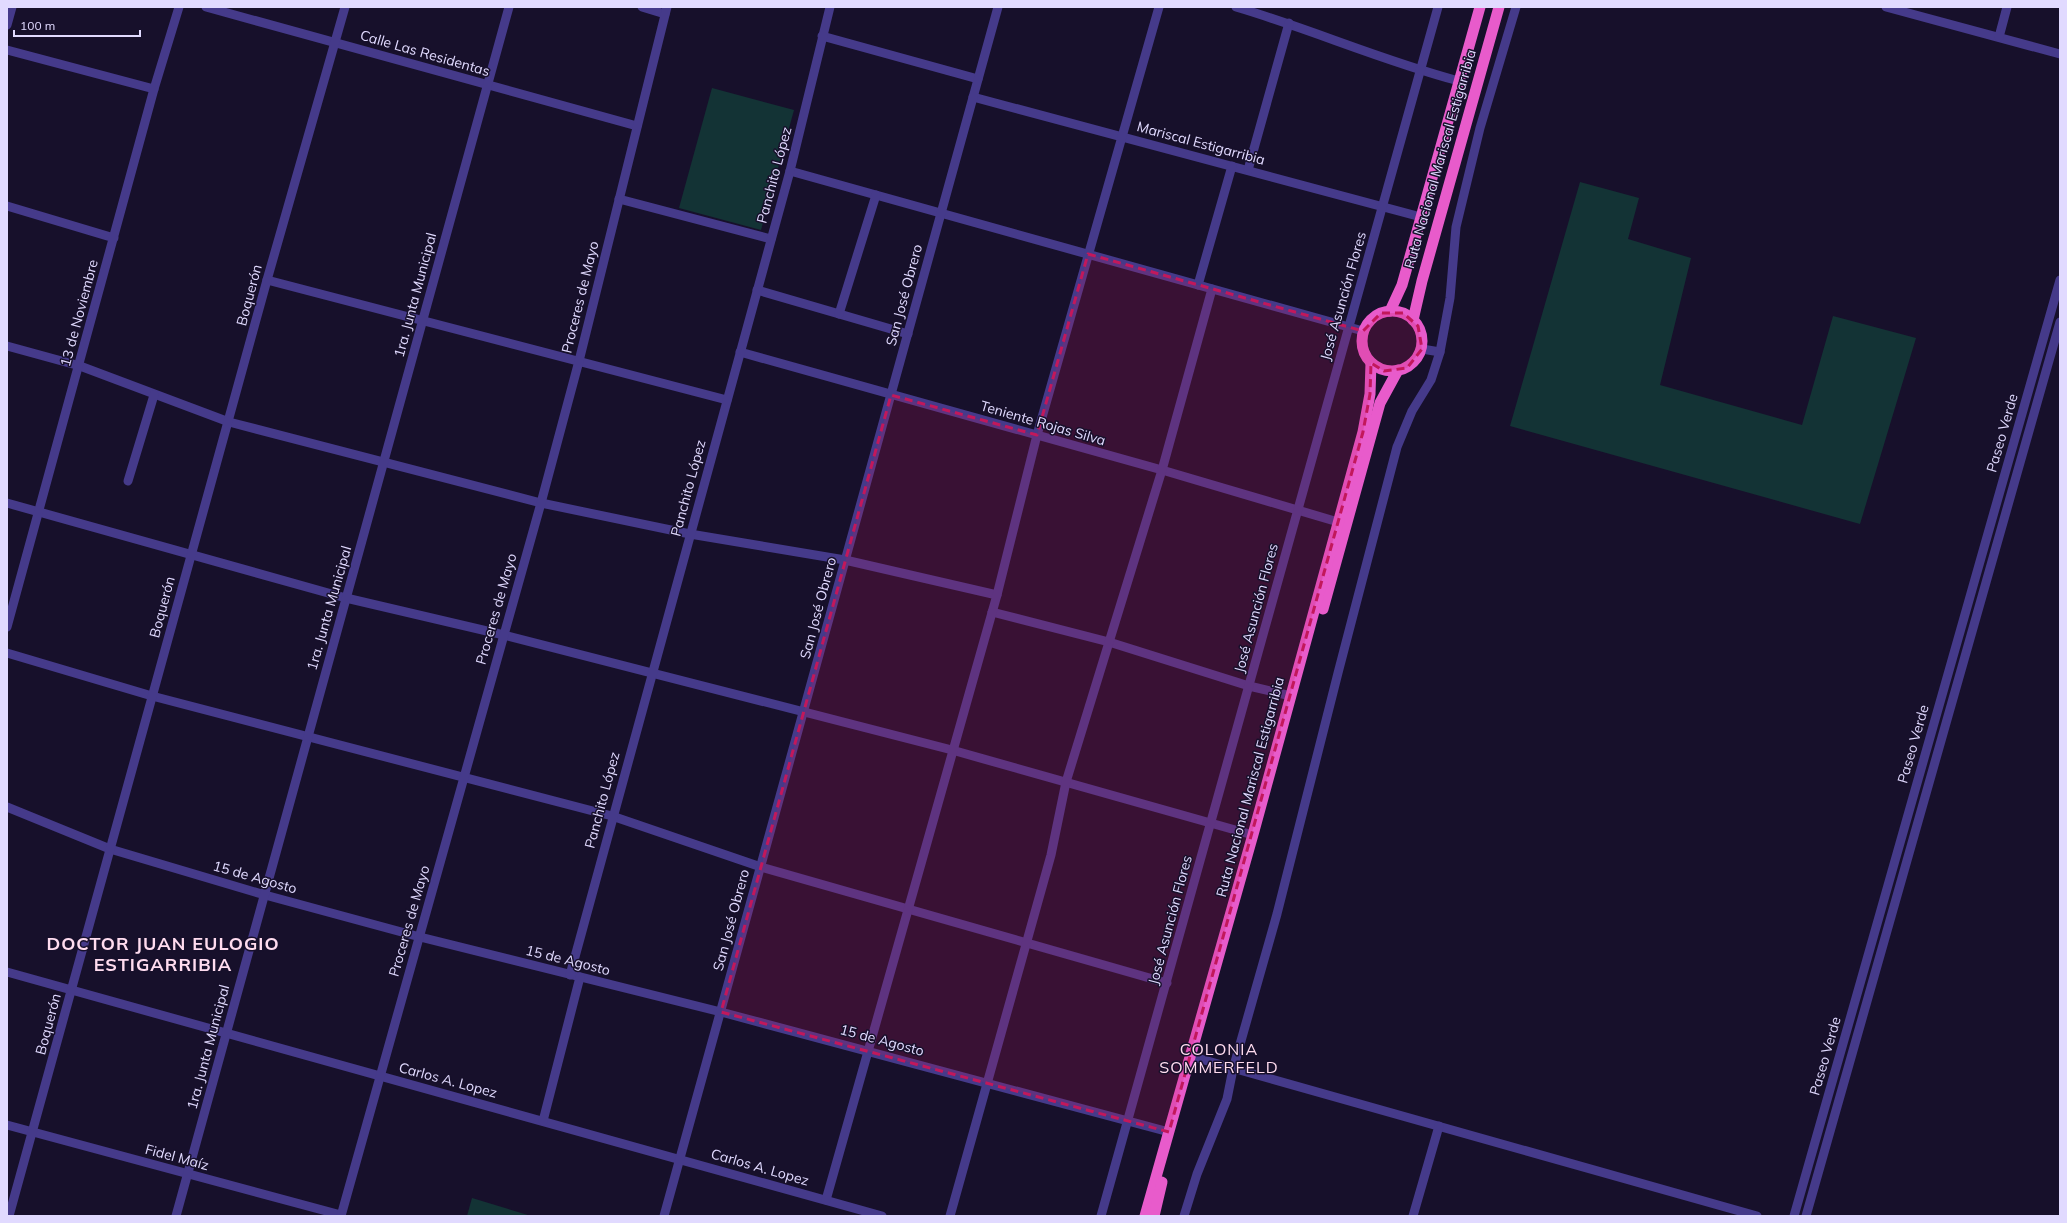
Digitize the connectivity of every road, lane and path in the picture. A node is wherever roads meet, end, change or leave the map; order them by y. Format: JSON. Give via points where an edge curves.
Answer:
{"nodes":[{"id":1,"x":12,"y":7,"type":"edge"},
{"id":2,"x":179,"y":7,"type":"edge"},
{"id":3,"x":206,"y":7,"type":"edge"},
{"id":4,"x":345,"y":7,"type":"edge"},
{"id":5,"x":509,"y":7,"type":"edge"},
{"id":6,"x":642,"y":7,"type":"edge"},
{"id":7,"x":830,"y":7,"type":"edge"},
{"id":8,"x":998,"y":7,"type":"edge"},
{"id":9,"x":1159,"y":7,"type":"edge"},
{"id":10,"x":1236,"y":7,"type":"edge"},
{"id":11,"x":1438,"y":7,"type":"edge"},
{"id":12,"x":1480,"y":7,"type":"edge"},
{"id":13,"x":1499,"y":7,"type":"edge"},
{"id":14,"x":1516,"y":7,"type":"edge"},
{"id":15,"x":1886,"y":7,"type":"edge"},
{"id":16,"x":2007,"y":7,"type":"edge"},
{"id":17,"x":666,"y":10,"type":"edge"},
{"id":18,"x":1289,"y":23,"type":"junction"},
{"id":19,"x":7,"y":24,"type":"edge"},
{"id":20,"x":822,"y":36,"type":"junction"},
{"id":21,"x":1999,"y":37,"type":"junction"},
{"id":22,"x":336,"y":42,"type":"junction"},
{"id":23,"x":7,"y":50,"type":"edge"},
{"id":24,"x":2060,"y":54,"type":"edge"},
{"id":25,"x":1420,"y":70,"type":"junction"},
{"id":26,"x":978,"y":78,"type":"junction"},
{"id":27,"x":1459,"y":81,"type":"junction"},
{"id":28,"x":488,"y":85,"type":"junction"},
{"id":29,"x":154,"y":89,"type":"junction"},
{"id":30,"x":973,"y":97,"type":"junction"},
{"id":31,"x":637,"y":126,"type":"junction"},
{"id":32,"x":1122,"y":137,"type":"junction"},
{"id":33,"x":1232,"y":166,"type":"junction"},
{"id":34,"x":1248,"y":170,"type":"junction"},
{"id":35,"x":790,"y":171,"type":"junction"},
{"id":36,"x":876,"y":195,"type":"junction"},
{"id":37,"x":619,"y":199,"type":"junction"},
{"id":38,"x":7,"y":206,"type":"edge"},
{"id":39,"x":1382,"y":206,"type":"junction"},
{"id":40,"x":941,"y":213,"type":"junction"},
{"id":41,"x":1421,"y":217,"type":"junction"},
{"id":42,"x":114,"y":238,"type":"junction"},
{"id":43,"x":771,"y":239,"type":"junction"},
{"id":44,"x":1088,"y":254,"type":"junction"},
{"id":45,"x":267,"y":280,"type":"junction"},
{"id":46,"x":2060,"y":280,"type":"edge"},
{"id":47,"x":1198,"y":285,"type":"junction"},
{"id":48,"x":1212,"y":289,"type":"junction"},
{"id":49,"x":757,"y":290,"type":"junction"},
{"id":50,"x":1390,"y":311,"type":"junction"},
{"id":51,"x":839,"y":314,"type":"junction"},
{"id":52,"x":1413,"y":320,"type":"junction"},
{"id":53,"x":423,"y":321,"type":"junction"},
{"id":54,"x":2059,"y":325,"type":"edge"},
{"id":55,"x":2047,"y":326,"type":"junction"},
{"id":56,"x":1349,"y":327,"type":"junction"},
{"id":57,"x":1364,"y":331,"type":"junction"},
{"id":58,"x":908,"y":334,"type":"junction"},
{"id":59,"x":7,"y":346,"type":"edge"},
{"id":60,"x":1422,"y":349,"type":"junction"},
{"id":61,"x":740,"y":352,"type":"junction"},
{"id":62,"x":1440,"y":352,"type":"junction"},
{"id":63,"x":579,"y":361,"type":"junction"},
{"id":64,"x":1371,"y":363,"type":"junction"},
{"id":65,"x":80,"y":366,"type":"junction"},
{"id":66,"x":1398,"y":370,"type":"junction"},
{"id":67,"x":154,"y":394,"type":"junction"},
{"id":68,"x":891,"y":395,"type":"junction"},
{"id":69,"x":727,"y":400,"type":"junction"},
{"id":70,"x":229,"y":422,"type":"junction"},
{"id":71,"x":1037,"y":435,"type":"junction"},
{"id":72,"x":384,"y":462,"type":"junction"},
{"id":73,"x":1162,"y":470,"type":"junction"},
{"id":74,"x":128,"y":481,"type":"dead end"},
{"id":75,"x":7,"y":503,"type":"edge"},
{"id":76,"x":541,"y":503,"type":"junction"},
{"id":77,"x":1297,"y":510,"type":"junction"},
{"id":78,"x":40,"y":512,"type":"junction"},
{"id":79,"x":1338,"y":522,"type":"junction"},
{"id":80,"x":690,"y":534,"type":"junction"},
{"id":81,"x":191,"y":555,"type":"junction"},
{"id":82,"x":845,"y":560,"type":"junction"},
{"id":83,"x":1979,"y":564,"type":"junction"},
{"id":84,"x":1990,"y":568,"type":"junction"},
{"id":85,"x":997,"y":595,"type":"junction"},
{"id":86,"x":346,"y":598,"type":"junction"},
{"id":87,"x":992,"y":612,"type":"junction"},
{"id":88,"x":7,"y":627,"type":"edge"},
{"id":89,"x":504,"y":635,"type":"junction"},
{"id":90,"x":1109,"y":642,"type":"junction"},
{"id":91,"x":7,"y":654,"type":"edge"},
{"id":92,"x":652,"y":674,"type":"junction"},
{"id":93,"x":1249,"y":686,"type":"junction"},
{"id":94,"x":152,"y":696,"type":"junction"},
{"id":95,"x":1291,"y":696,"type":"junction"},
{"id":96,"x":804,"y":712,"type":"junction"},
{"id":97,"x":307,"y":737,"type":"junction"},
{"id":98,"x":952,"y":750,"type":"junction"},
{"id":99,"x":463,"y":779,"type":"junction"},
{"id":100,"x":1066,"y":782,"type":"junction"},
{"id":101,"x":7,"y":807,"type":"edge"},
{"id":102,"x":612,"y":816,"type":"junction"},
{"id":103,"x":1906,"y":820,"type":"junction"},
{"id":104,"x":1211,"y":822,"type":"junction"},
{"id":105,"x":1918,"y":823,"type":"junction"},
{"id":106,"x":1253,"y":835,"type":"junction"},
{"id":107,"x":110,"y":849,"type":"junction"},
{"id":108,"x":761,"y":867,"type":"junction"},
{"id":109,"x":265,"y":895,"type":"junction"},
{"id":110,"x":908,"y":910,"type":"junction"},
{"id":111,"x":420,"y":937,"type":"junction"},
{"id":112,"x":1026,"y":944,"type":"junction"},
{"id":113,"x":7,"y":972,"type":"edge"},
{"id":114,"x":570,"y":975,"type":"junction"},
{"id":115,"x":580,"y":977,"type":"junction"},
{"id":116,"x":1167,"y":983,"type":"junction"},
{"id":117,"x":71,"y":991,"type":"junction"},
{"id":118,"x":721,"y":1012,"type":"junction"},
{"id":119,"x":1849,"y":1022,"type":"junction"},
{"id":120,"x":1860,"y":1025,"type":"junction"},
{"id":121,"x":226,"y":1033,"type":"junction"},
{"id":122,"x":868,"y":1051,"type":"junction"},
{"id":123,"x":1198,"y":1058,"type":"junction"},
{"id":124,"x":1233,"y":1069,"type":"junction"},
{"id":125,"x":380,"y":1076,"type":"junction"},
{"id":126,"x":987,"y":1083,"type":"junction"},
{"id":127,"x":1128,"y":1120,"type":"junction"},
{"id":128,"x":543,"y":1121,"type":"junction"},
{"id":129,"x":7,"y":1125,"type":"edge"},
{"id":130,"x":1439,"y":1126,"type":"junction"},
{"id":131,"x":32,"y":1132,"type":"junction"},
{"id":132,"x":1169,"y":1132,"type":"junction"},
{"id":133,"x":680,"y":1159,"type":"junction"},
{"id":134,"x":188,"y":1175,"type":"junction"},
{"id":135,"x":826,"y":1200,"type":"junction"},
{"id":136,"x":9,"y":1216,"type":"edge"},
{"id":137,"x":176,"y":1216,"type":"edge"},
{"id":138,"x":341,"y":1216,"type":"edge"},
{"id":139,"x":664,"y":1216,"type":"edge"},
{"id":140,"x":882,"y":1216,"type":"edge"},
{"id":141,"x":950,"y":1216,"type":"edge"},
{"id":142,"x":1101,"y":1216,"type":"edge"},
{"id":143,"x":1145,"y":1216,"type":"edge"},
{"id":144,"x":1154,"y":1216,"type":"edge"},
{"id":145,"x":1184,"y":1216,"type":"edge"},
{"id":146,"x":1413,"y":1216,"type":"edge"},
{"id":147,"x":1757,"y":1216,"type":"edge"},
{"id":148,"x":1794,"y":1216,"type":"edge"},
{"id":149,"x":1806,"y":1216,"type":"edge"}],
"edges":[{"from":1,"to":19,"type":"street"},
{"from":2,"to":29,"type":"street","name":"13 de Noviembre"},
{"from":3,"to":22,"type":"street","name":"Calle Las Residentas"},
{"from":4,"to":22,"type":"street","name":"Boquerón"},
{"from":5,"to":28,"type":"street","name":"1ra. Junta Municipal"},
{"from":6,"to":17,"type":"street"},
{"from":7,"to":20,"type":"street","name":"Panchito López"},
{"from":8,"to":26,"type":"street","name":"San José Obrero"},
{"from":9,"to":32,"type":"street"},
{"from":10,"to":18,"type":"street"},
{"from":11,"to":25,"type":"street","name":"José Asunción Flores"},
{"from":12,"to":27,"type":"highway","name":"Ruta Nacional Mariscal Estigarribia"},
{"from":13,"to":52,"type":"highway","name":"Ruta Nacional Mariscal Estigarribia"},
{"from":14,"to":62,"type":"street","via":[[1480,128],[1456,227],[1450,298]]},
{"from":15,"to":21,"type":"street"},
{"from":16,"to":21,"type":"street"},
{"from":17,"to":31,"type":"street","name":"Proceres de Mayo"},
{"from":18,"to":25,"type":"street"},
{"from":18,"to":34,"type":"street"},
{"from":20,"to":26,"type":"street"},
{"from":20,"to":35,"type":"street","name":"Panchito López"},
{"from":21,"to":24,"type":"street"},
{"from":22,"to":28,"type":"street","name":"Calle Las Residentas"},
{"from":22,"to":45,"type":"street","name":"Boquerón"},
{"from":23,"to":29,"type":"street"},
{"from":25,"to":27,"type":"street"},
{"from":25,"to":39,"type":"street","name":"José Asunción Flores"},
{"from":26,"to":30,"type":"street","name":"San José Obrero"},
{"from":27,"to":41,"type":"highway","name":"Ruta Nacional Mariscal Estigarribia"},
{"from":28,"to":31,"type":"street","name":"Calle Las Residentas"},
{"from":28,"to":53,"type":"street","name":"1ra. Junta Municipal"},
{"from":29,"to":42,"type":"street","name":"13 de Noviembre"},
{"from":30,"to":32,"type":"street","name":"Mariscal Estigarribia"},
{"from":30,"to":40,"type":"street","name":"San José Obrero"},
{"from":31,"to":37,"type":"street","name":"Proceres de Mayo"},
{"from":32,"to":33,"type":"street","name":"Mariscal Estigarribia"},
{"from":32,"to":44,"type":"street"},
{"from":33,"to":34,"type":"street","name":"Mariscal Estigarribia"},
{"from":33,"to":47,"type":"street"},
{"from":34,"to":39,"type":"street","name":"Mariscal Estigarribia"},
{"from":35,"to":36,"type":"street"},
{"from":35,"to":43,"type":"street","name":"Panchito López"},
{"from":36,"to":40,"type":"street"},
{"from":36,"to":51,"type":"street"},
{"from":37,"to":43,"type":"street"},
{"from":37,"to":63,"type":"street","name":"Proceres de Mayo"},
{"from":38,"to":42,"type":"street"},
{"from":39,"to":41,"type":"street","name":"Mariscal Estigarribia"},
{"from":39,"to":56,"type":"street","name":"José Asunción Flores"},
{"from":40,"to":44,"type":"street"},
{"from":40,"to":58,"type":"street","name":"San José Obrero"},
{"from":41,"to":50,"type":"highway","name":"Ruta Nacional Mariscal Estigarribia","via":[[1402,285]]},
{"from":42,"to":65,"type":"street","name":"13 de Noviembre"},
{"from":43,"to":49,"type":"street","name":"Panchito López"},
{"from":44,"to":47,"type":"street"},
{"from":44,"to":71,"type":"street"},
{"from":45,"to":53,"type":"street"},
{"from":45,"to":70,"type":"street","name":"Boquerón"},
{"from":46,"to":55,"type":"street","name":"Paseo Verde"},
{"from":47,"to":48,"type":"street"},
{"from":48,"to":56,"type":"street"},
{"from":48,"to":73,"type":"street"},
{"from":49,"to":51,"type":"street"},
{"from":49,"to":61,"type":"street","name":"Panchito López"},
{"from":50,"to":52,"type":"highway","via":[[1403,313]]},
{"from":50,"to":57,"type":"highway","via":[[1374,317]]},
{"from":51,"to":58,"type":"street"},
{"from":52,"to":60,"type":"highway","via":[[1421,333]]},
{"from":53,"to":63,"type":"street"},
{"from":53,"to":72,"type":"street","name":"1ra. Junta Municipal"},
{"from":54,"to":55,"type":"street"},
{"from":54,"to":84,"type":"street","name":"Paseo Verde"},
{"from":55,"to":83,"type":"street","name":"Paseo Verde"},
{"from":56,"to":57,"type":"street"},
{"from":56,"to":77,"type":"street","name":"José Asunción Flores"},
{"from":57,"to":64,"type":"highway","via":[[1363,350]]},
{"from":58,"to":68,"type":"street","name":"San José Obrero"},
{"from":59,"to":65,"type":"street"},
{"from":60,"to":62,"type":"street"},
{"from":60,"to":66,"type":"highway","via":[[1413,363]]},
{"from":61,"to":68,"type":"street","name":"Teniente Rojas Silva"},
{"from":61,"to":69,"type":"street","name":"Panchito López"},
{"from":62,"to":124,"type":"street","via":[[1431,380],[1412,411],[1397,447],[1276,914]]},
{"from":63,"to":69,"type":"street"},
{"from":63,"to":76,"type":"street","name":"Proceres de Mayo"},
{"from":64,"to":66,"type":"highway","via":[[1384,371]]},
{"from":64,"to":79,"type":"highway","name":"Ruta Nacional Mariscal Estigarribia","via":[[1370,394],[1363,432]]},
{"from":65,"to":67,"type":"street"},
{"from":65,"to":78,"type":"street","name":"13 de Noviembre"},
{"from":66,"to":123,"type":"highway","name":"Ruta Nacional Mariscal Estigarribia","via":[[1380,403]]},
{"from":67,"to":70,"type":"street"},
{"from":67,"to":74,"type":"street"},
{"from":68,"to":71,"type":"street","name":"Teniente Rojas Silva"},
{"from":68,"to":82,"type":"street","name":"San José Obrero"},
{"from":69,"to":80,"type":"street","name":"Panchito López"},
{"from":70,"to":72,"type":"street"},
{"from":70,"to":81,"type":"street","name":"Boquerón"},
{"from":71,"to":73,"type":"street","name":"Teniente Rojas Silva"},
{"from":71,"to":85,"type":"street"},
{"from":72,"to":76,"type":"street"},
{"from":72,"to":86,"type":"street","name":"1ra. Junta Municipal"},
{"from":73,"to":77,"type":"street","name":"Teniente Rojas Silva"},
{"from":73,"to":90,"type":"street"},
{"from":75,"to":78,"type":"street"},
{"from":76,"to":80,"type":"street"},
{"from":76,"to":89,"type":"street","name":"Proceres de Mayo"},
{"from":77,"to":79,"type":"street","name":"Teniente Rojas Silva"},
{"from":77,"to":93,"type":"street","name":"José Asunción Flores"},
{"from":78,"to":81,"type":"street"},
{"from":78,"to":88,"type":"street","name":"13 de Noviembre"},
{"from":79,"to":95,"type":"highway","name":"Ruta Nacional Mariscal Estigarribia"},
{"from":80,"to":82,"type":"street"},
{"from":80,"to":92,"type":"street","name":"Panchito López"},
{"from":81,"to":86,"type":"street"},
{"from":81,"to":94,"type":"street","name":"Boquerón"},
{"from":82,"to":85,"type":"street"},
{"from":82,"to":96,"type":"street","name":"San José Obrero"},
{"from":83,"to":84,"type":"street"},
{"from":83,"to":103,"type":"street","name":"Paseo Verde"},
{"from":84,"to":105,"type":"street","name":"Paseo Verde"},
{"from":85,"to":87,"type":"street"},
{"from":86,"to":89,"type":"street"},
{"from":86,"to":97,"type":"street","name":"1ra. Junta Municipal"},
{"from":87,"to":90,"type":"street"},
{"from":87,"to":98,"type":"street"},
{"from":89,"to":92,"type":"street"},
{"from":89,"to":99,"type":"street","name":"Proceres de Mayo"},
{"from":90,"to":93,"type":"street"},
{"from":90,"to":100,"type":"street"},
{"from":91,"to":94,"type":"street"},
{"from":92,"to":96,"type":"street"},
{"from":92,"to":102,"type":"street","name":"Panchito López"},
{"from":93,"to":95,"type":"street"},
{"from":93,"to":104,"type":"street","name":"José Asunción Flores"},
{"from":94,"to":97,"type":"street"},
{"from":94,"to":107,"type":"street","name":"Boquerón"},
{"from":95,"to":106,"type":"highway","name":"Ruta Nacional Mariscal Estigarribia"},
{"from":96,"to":98,"type":"street"},
{"from":96,"to":108,"type":"street","name":"San José Obrero"},
{"from":97,"to":99,"type":"street"},
{"from":97,"to":109,"type":"street","name":"1ra. Junta Municipal"},
{"from":98,"to":100,"type":"street"},
{"from":98,"to":110,"type":"street"},
{"from":99,"to":102,"type":"street"},
{"from":99,"to":111,"type":"street","name":"Proceres de Mayo"},
{"from":100,"to":104,"type":"street"},
{"from":100,"to":112,"type":"street"},
{"from":101,"to":107,"type":"street","name":"15 de Agosto"},
{"from":102,"to":108,"type":"street"},
{"from":102,"to":114,"type":"street","name":"Panchito López"},
{"from":103,"to":105,"type":"street"},
{"from":103,"to":119,"type":"street","name":"Paseo Verde"},
{"from":104,"to":106,"type":"street"},
{"from":104,"to":116,"type":"street","name":"José Asunción Flores"},
{"from":105,"to":120,"type":"street","name":"Paseo Verde"},
{"from":106,"to":132,"type":"highway","name":"Ruta Nacional Mariscal Estigarribia"},
{"from":107,"to":109,"type":"street","name":"15 de Agosto"},
{"from":107,"to":117,"type":"street","name":"Boquerón"},
{"from":108,"to":110,"type":"street"},
{"from":108,"to":118,"type":"street","name":"San José Obrero"},
{"from":109,"to":111,"type":"street","name":"15 de Agosto"},
{"from":109,"to":121,"type":"street","name":"1ra. Junta Municipal"},
{"from":110,"to":112,"type":"street"},
{"from":110,"to":122,"type":"street"},
{"from":111,"to":114,"type":"street","name":"15 de Agosto"},
{"from":111,"to":125,"type":"street","name":"Proceres de Mayo"},
{"from":112,"to":116,"type":"street"},
{"from":112,"to":126,"type":"street"},
{"from":113,"to":117,"type":"street","name":"Carlos A. Lopez"},
{"from":114,"to":115,"type":"street","name":"15 de Agosto"},
{"from":115,"to":118,"type":"street","name":"15 de Agosto"},
{"from":115,"to":128,"type":"street"},
{"from":116,"to":127,"type":"street","name":"José Asunción Flores"},
{"from":117,"to":121,"type":"street","name":"Carlos A. Lopez"},
{"from":117,"to":131,"type":"street","name":"Boquerón"},
{"from":118,"to":122,"type":"street","name":"15 de Agosto"},
{"from":118,"to":133,"type":"street","name":"San José Obrero"},
{"from":119,"to":120,"type":"street"},
{"from":119,"to":148,"type":"street","name":"Paseo Verde"},
{"from":120,"to":149,"type":"street","name":"Paseo Verde"},
{"from":121,"to":125,"type":"street","name":"Carlos A. Lopez"},
{"from":121,"to":134,"type":"street","name":"1ra. Junta Municipal"},
{"from":122,"to":126,"type":"street","name":"15 de Agosto"},
{"from":122,"to":135,"type":"street"},
{"from":123,"to":124,"type":"street"},
{"from":123,"to":144,"type":"highway","name":"Ruta Nacional Mariscal Estigarribia"},
{"from":124,"to":130,"type":"street"},
{"from":124,"to":145,"type":"street","via":[[1227,1099],[1197,1174]]},
{"from":125,"to":128,"type":"street","name":"Carlos A. Lopez"},
{"from":125,"to":138,"type":"street","name":"Proceres de Mayo"},
{"from":126,"to":127,"type":"street","name":"15 de Agosto"},
{"from":126,"to":141,"type":"street"},
{"from":127,"to":132,"type":"street","name":"15 de Agosto"},
{"from":127,"to":142,"type":"street","name":"José Asunción Flores"},
{"from":128,"to":133,"type":"street","name":"Carlos A. Lopez"},
{"from":129,"to":131,"type":"street","name":"Fidel Maíz"},
{"from":130,"to":146,"type":"street"},
{"from":130,"to":147,"type":"street"},
{"from":131,"to":134,"type":"street","name":"Fidel Maíz"},
{"from":131,"to":136,"type":"street","name":"Boquerón"},
{"from":132,"to":143,"type":"highway","name":"Ruta Nacional Mariscal Estigarribia"},
{"from":133,"to":135,"type":"street","name":"Carlos A. Lopez"},
{"from":133,"to":139,"type":"street","name":"San José Obrero"},
{"from":134,"to":137,"type":"street","name":"1ra. Junta Municipal"},
{"from":134,"to":138,"type":"street","name":"Fidel Maíz"},
{"from":135,"to":140,"type":"street","name":"Carlos A. Lopez"}]}
